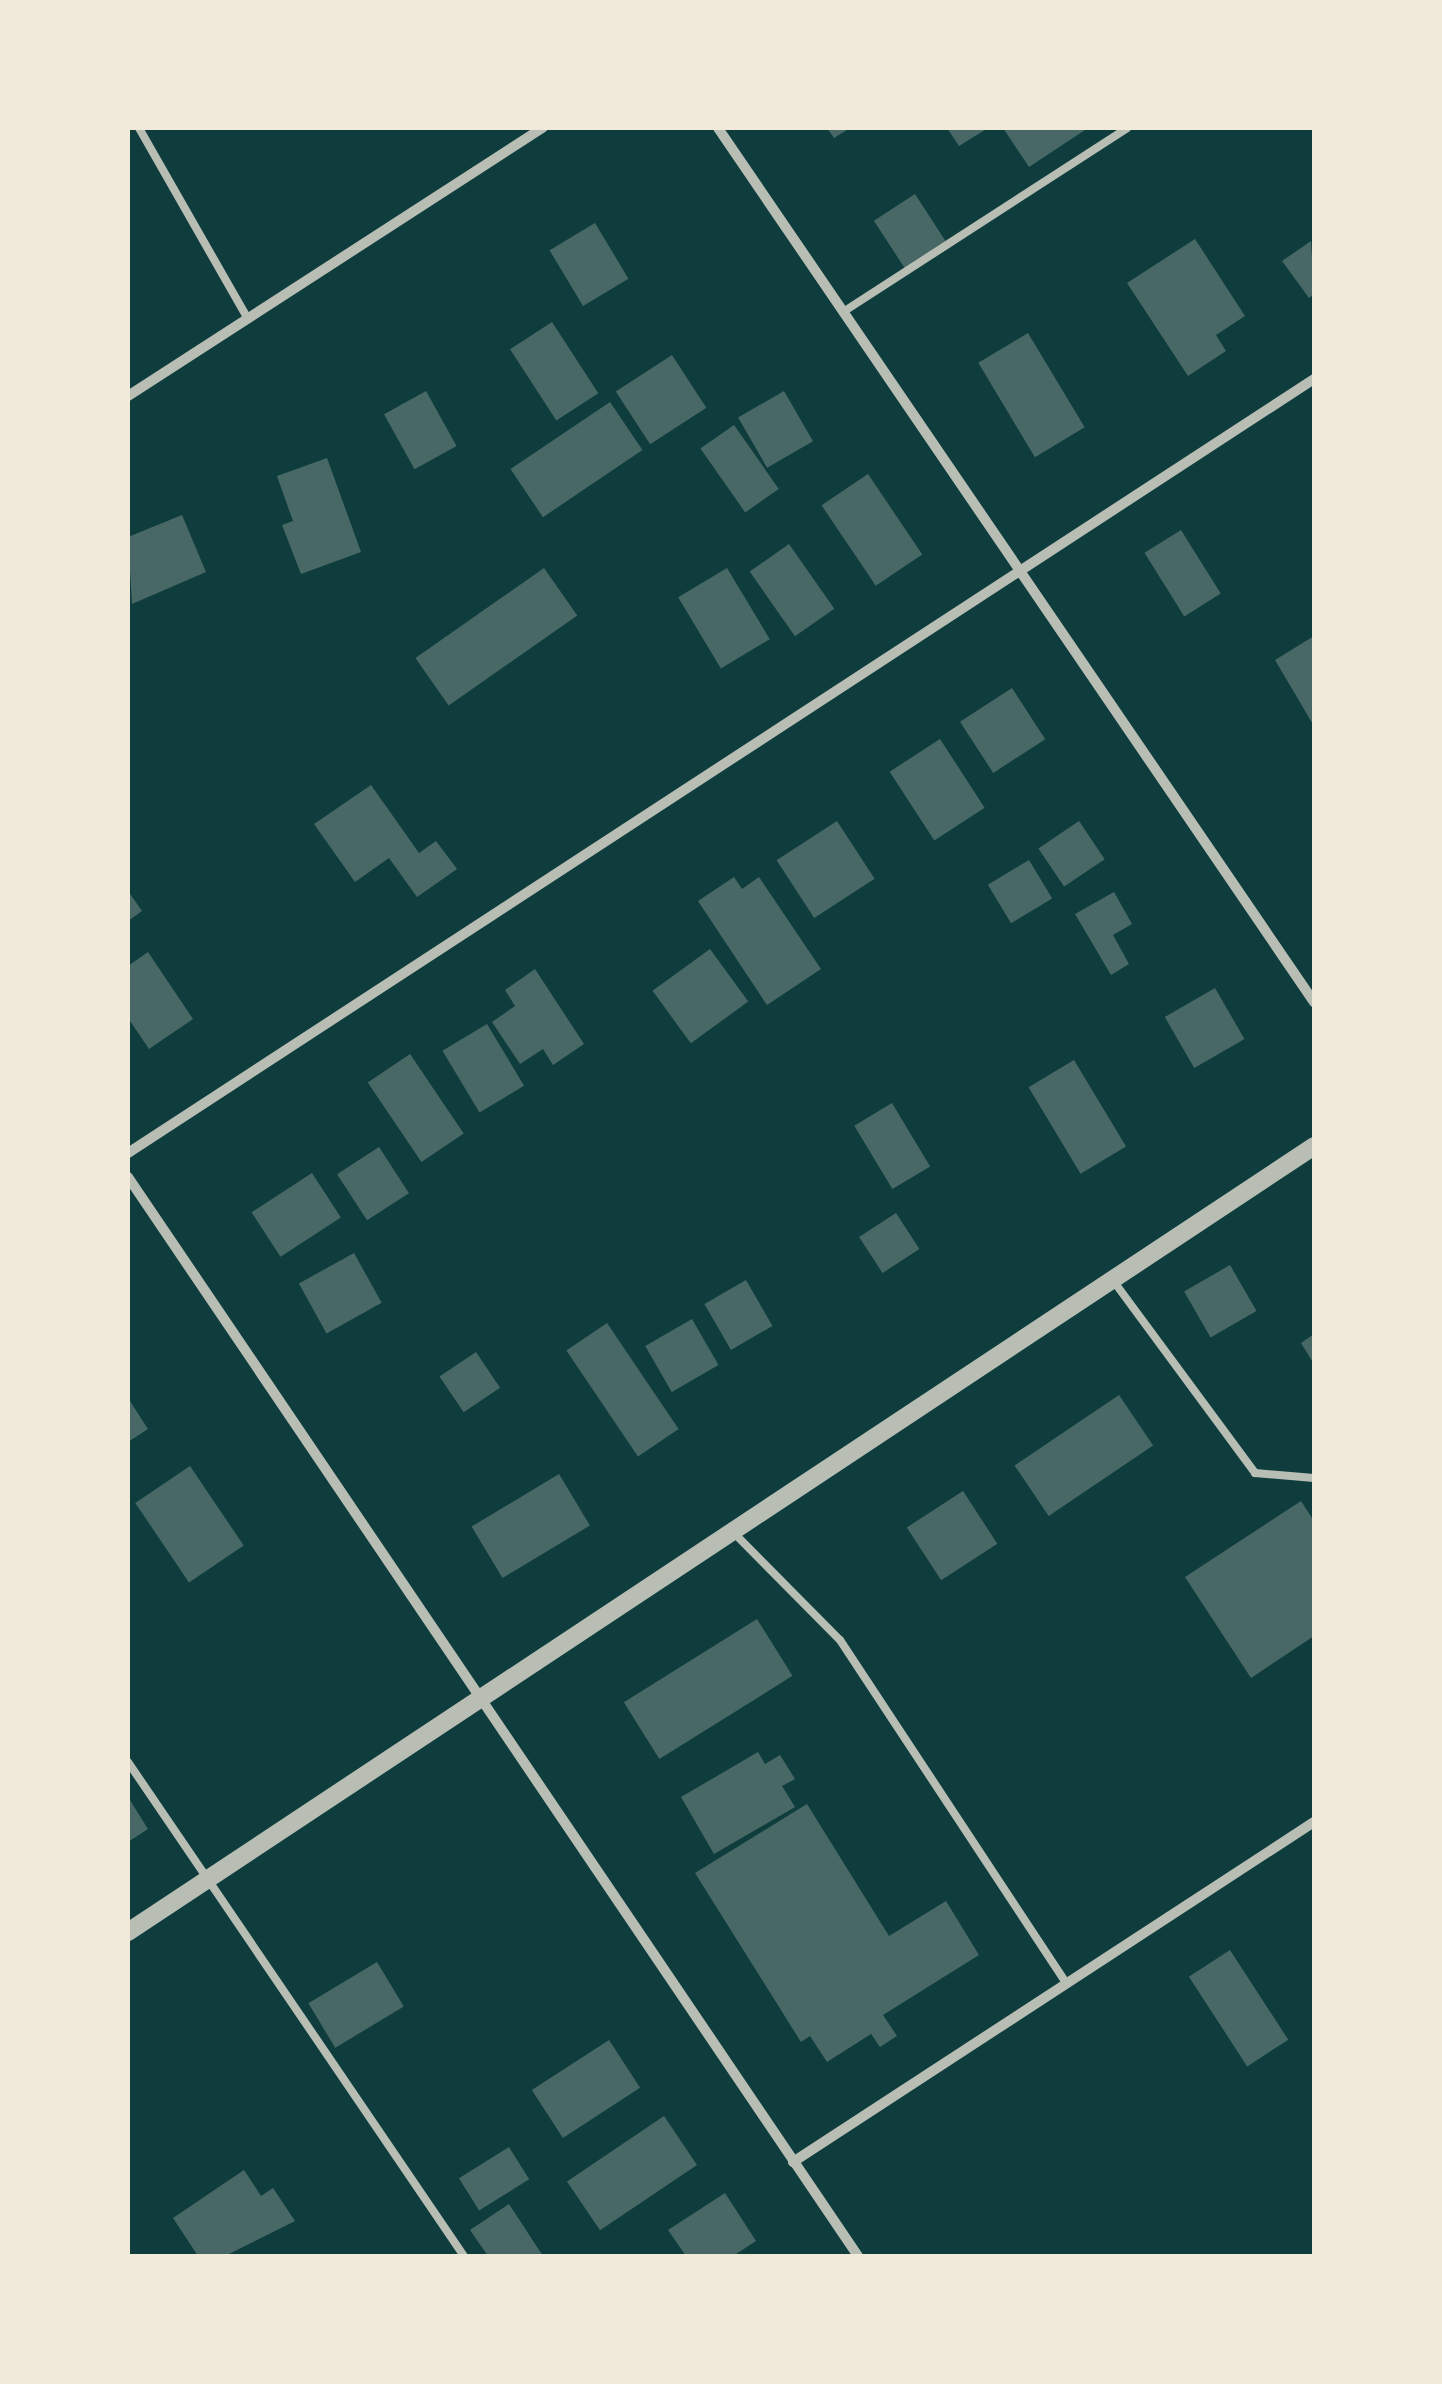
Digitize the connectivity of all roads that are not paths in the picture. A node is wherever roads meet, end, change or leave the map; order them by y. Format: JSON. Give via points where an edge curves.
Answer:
{"nodes":[{"id":1,"x":139,"y":128,"type":"edge"},
{"id":2,"x":543,"y":128,"type":"edge"},
{"id":3,"x":718,"y":128,"type":"edge"},
{"id":4,"x":1128,"y":128,"type":"edge"},
{"id":5,"x":842,"y":312,"type":"junction"},
{"id":6,"x":248,"y":318,"type":"junction"},
{"id":7,"x":1314,"y":379,"type":"edge"},
{"id":8,"x":128,"y":396,"type":"edge"},
{"id":9,"x":1018,"y":571,"type":"junction"},
{"id":10,"x":1314,"y":1002,"type":"edge"},
{"id":11,"x":1314,"y":1146,"type":"edge"},
{"id":12,"x":128,"y":1153,"type":"edge"},
{"id":13,"x":128,"y":1177,"type":"edge"},
{"id":14,"x":1112,"y":1280,"type":"junction"},
{"id":15,"x":1314,"y":1478,"type":"edge"},
{"id":16,"x":732,"y":1531,"type":"junction"},
{"id":17,"x":478,"y":1698,"type":"junction"},
{"id":18,"x":128,"y":1762,"type":"edge"},
{"id":19,"x":1314,"y":1822,"type":"edge"},
{"id":20,"x":208,"y":1879,"type":"junction"},
{"id":21,"x":128,"y":1932,"type":"edge"},
{"id":22,"x":1065,"y":1980,"type":"junction"},
{"id":23,"x":793,"y":2162,"type":"junction"},
{"id":24,"x":464,"y":2256,"type":"edge"},
{"id":25,"x":858,"y":2256,"type":"edge"}],
"edges":[{"from":1,"to":6,"type":"lane"},
{"from":2,"to":6,"type":"street"},
{"from":3,"to":5,"type":"street"},
{"from":4,"to":5,"type":"lane"},
{"from":5,"to":9,"type":"street"},
{"from":6,"to":8,"type":"street"},
{"from":7,"to":9,"type":"street"},
{"from":9,"to":10,"type":"street"},
{"from":9,"to":12,"type":"street"},
{"from":11,"to":14,"type":"street"},
{"from":13,"to":17,"type":"street"},
{"from":14,"to":15,"type":"lane","via":[[1255,1473]]},
{"from":14,"to":16,"type":"street"},
{"from":16,"to":17,"type":"street"},
{"from":16,"to":22,"type":"lane","via":[[840,1640]]},
{"from":17,"to":20,"type":"street"},
{"from":17,"to":23,"type":"street"},
{"from":18,"to":20,"type":"lane"},
{"from":19,"to":22,"type":"street"},
{"from":20,"to":21,"type":"street"},
{"from":20,"to":24,"type":"lane"},
{"from":22,"to":23,"type":"street"},
{"from":23,"to":25,"type":"street"}]}
